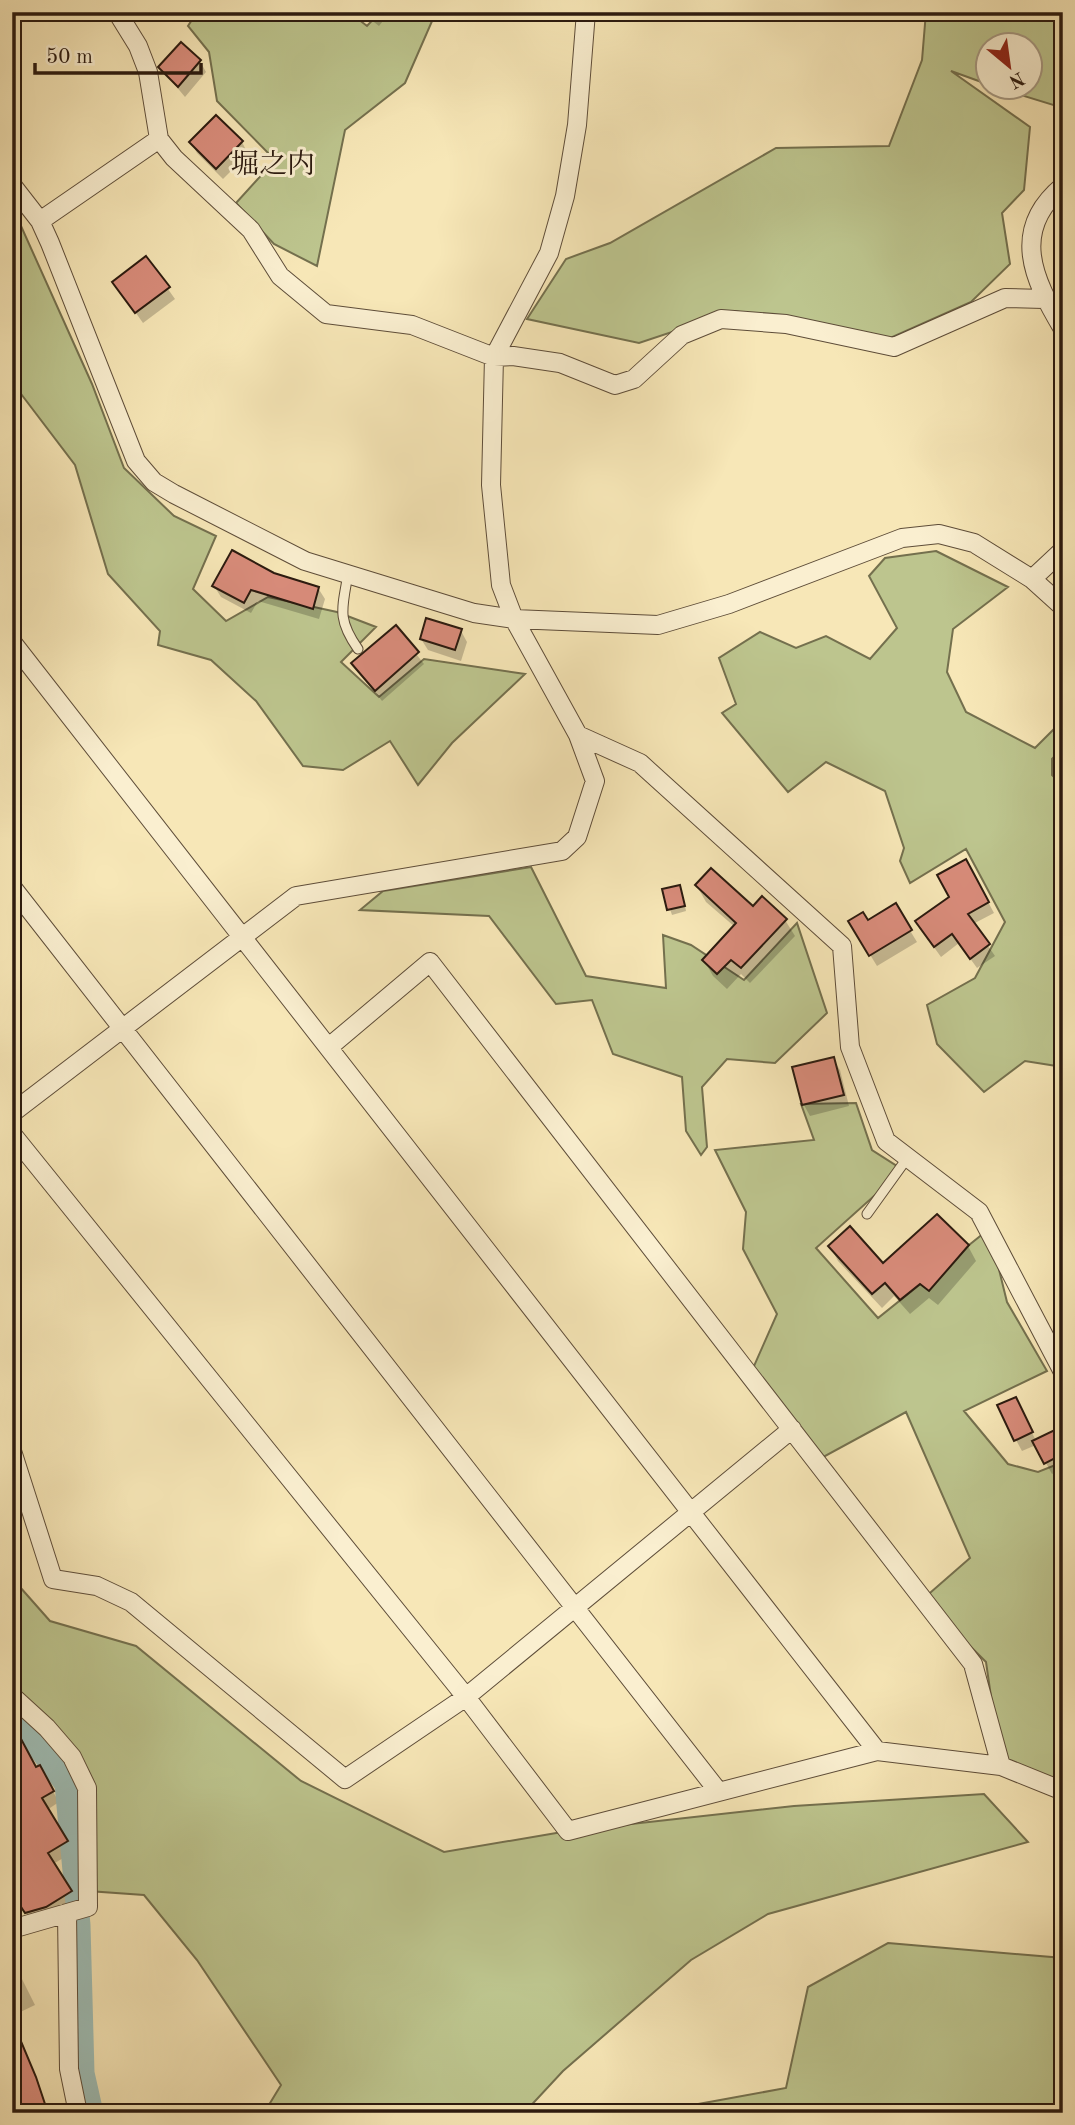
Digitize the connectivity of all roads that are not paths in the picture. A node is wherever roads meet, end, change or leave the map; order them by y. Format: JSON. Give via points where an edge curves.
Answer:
{"nodes":[{"id":1,"x":117,"y":12,"type":"edge"},
{"id":2,"x":586,"y":12,"type":"edge"},
{"id":3,"x":159,"y":139,"type":"junction"},
{"id":4,"x":12,"y":184,"type":"edge"},
{"id":5,"x":1063,"y":186,"type":"edge"},
{"id":6,"x":40,"y":221,"type":"junction"},
{"id":7,"x":1044,"y":299,"type":"junction"},
{"id":8,"x":1063,"y":329,"type":"edge"},
{"id":9,"x":494,"y":357,"type":"junction"},
{"id":10,"x":1063,"y":550,"type":"edge"},
{"id":11,"x":348,"y":574,"type":"junction"},
{"id":12,"x":1032,"y":579,"type":"junction"},
{"id":13,"x":1063,"y":607,"type":"edge"},
{"id":14,"x":514,"y":619,"type":"junction"},
{"id":15,"x":12,"y":642,"type":"edge"},
{"id":16,"x":358,"y":649,"type":"dead end"},
{"id":17,"x":578,"y":735,"type":"junction"},
{"id":18,"x":12,"y":887,"type":"edge"},
{"id":19,"x":240,"y":936,"type":"junction"},
{"id":20,"x":122,"y":1029,"type":"junction"},
{"id":21,"x":329,"y":1047,"type":"junction"},
{"id":22,"x":12,"y":1113,"type":"edge"},
{"id":23,"x":12,"y":1134,"type":"edge"},
{"id":24,"x":908,"y":1157,"type":"junction"},
{"id":25,"x":867,"y":1214,"type":"dead end"},
{"id":26,"x":1063,"y":1372,"type":"edge"},
{"id":27,"x":792,"y":1429,"type":"junction"},
{"id":28,"x":12,"y":1451,"type":"edge"},
{"id":29,"x":692,"y":1514,"type":"junction"},
{"id":30,"x":577,"y":1607,"type":"junction"},
{"id":31,"x":12,"y":1696,"type":"edge"},
{"id":32,"x":466,"y":1697,"type":"junction"},
{"id":33,"x":877,"y":1751,"type":"junction"},
{"id":34,"x":1001,"y":1766,"type":"junction"},
{"id":35,"x":718,"y":1791,"type":"junction"},
{"id":36,"x":1063,"y":1791,"type":"edge"},
{"id":37,"x":67,"y":1913,"type":"junction"},
{"id":38,"x":12,"y":1929,"type":"edge"},
{"id":39,"x":78,"y":2113,"type":"edge"}],
"edges":[{"from":1,"to":3,"type":"street","via":[[148,72]]},
{"from":2,"to":9,"type":"street","via":[[577,125],[565,196],[549,253]]},
{"from":3,"to":6,"type":"street"},
{"from":3,"to":9,"type":"street","via":[[251,230],[280,276],[326,314],[412,325]]},
{"from":4,"to":6,"type":"street"},
{"from":5,"to":7,"type":"street","via":[[1051,195],[1035,222],[1029,253]]},
{"from":6,"to":11,"type":"street","via":[[136,461],[154,482],[306,561]]},
{"from":7,"to":8,"type":"street"},
{"from":7,"to":9,"type":"street","via":[[1005,298],[894,347],[786,324],[722,319],[682,335],[634,379],[615,384],[561,363]]},
{"from":9,"to":14,"type":"street","via":[[491,485],[501,585]]},
{"from":10,"to":12,"type":"street"},
{"from":11,"to":14,"type":"street","via":[[474,613]]},
{"from":11,"to":16,"type":"lane","via":[[344,630]]},
{"from":12,"to":13,"type":"street"},
{"from":12,"to":14,"type":"street","via":[[974,543],[939,534],[902,538],[729,604],[658,625]]},
{"from":14,"to":17,"type":"street"},
{"from":15,"to":19,"type":"street"},
{"from":17,"to":19,"type":"street","via":[[595,781],[577,837],[562,851],[296,896]]},
{"from":17,"to":24,"type":"street","via":[[640,763],[842,946],[850,1047],[886,1141]]},
{"from":18,"to":20,"type":"street"},
{"from":19,"to":20,"type":"street"},
{"from":19,"to":21,"type":"street"},
{"from":20,"to":22,"type":"street"},
{"from":20,"to":30,"type":"street"},
{"from":21,"to":27,"type":"street","via":[[430,962]]},
{"from":21,"to":29,"type":"street"},
{"from":23,"to":32,"type":"street"},
{"from":24,"to":25,"type":"lane"},
{"from":24,"to":26,"type":"street","via":[[979,1212]]},
{"from":27,"to":29,"type":"street"},
{"from":27,"to":34,"type":"street","via":[[974,1664]]},
{"from":28,"to":32,"type":"street","via":[[53,1579],[97,1586],[131,1602],[345,1779]]},
{"from":29,"to":30,"type":"street"},
{"from":29,"to":33,"type":"street"},
{"from":30,"to":32,"type":"street"},
{"from":30,"to":35,"type":"street"},
{"from":31,"to":37,"type":"street","via":[[72,1757],[87,1788],[88,1907]]},
{"from":32,"to":35,"type":"street","via":[[568,1831]]},
{"from":33,"to":34,"type":"street"},
{"from":33,"to":35,"type":"street"},
{"from":34,"to":36,"type":"street"},
{"from":37,"to":38,"type":"street"},
{"from":37,"to":39,"type":"street","via":[[69,2069]]}]}
